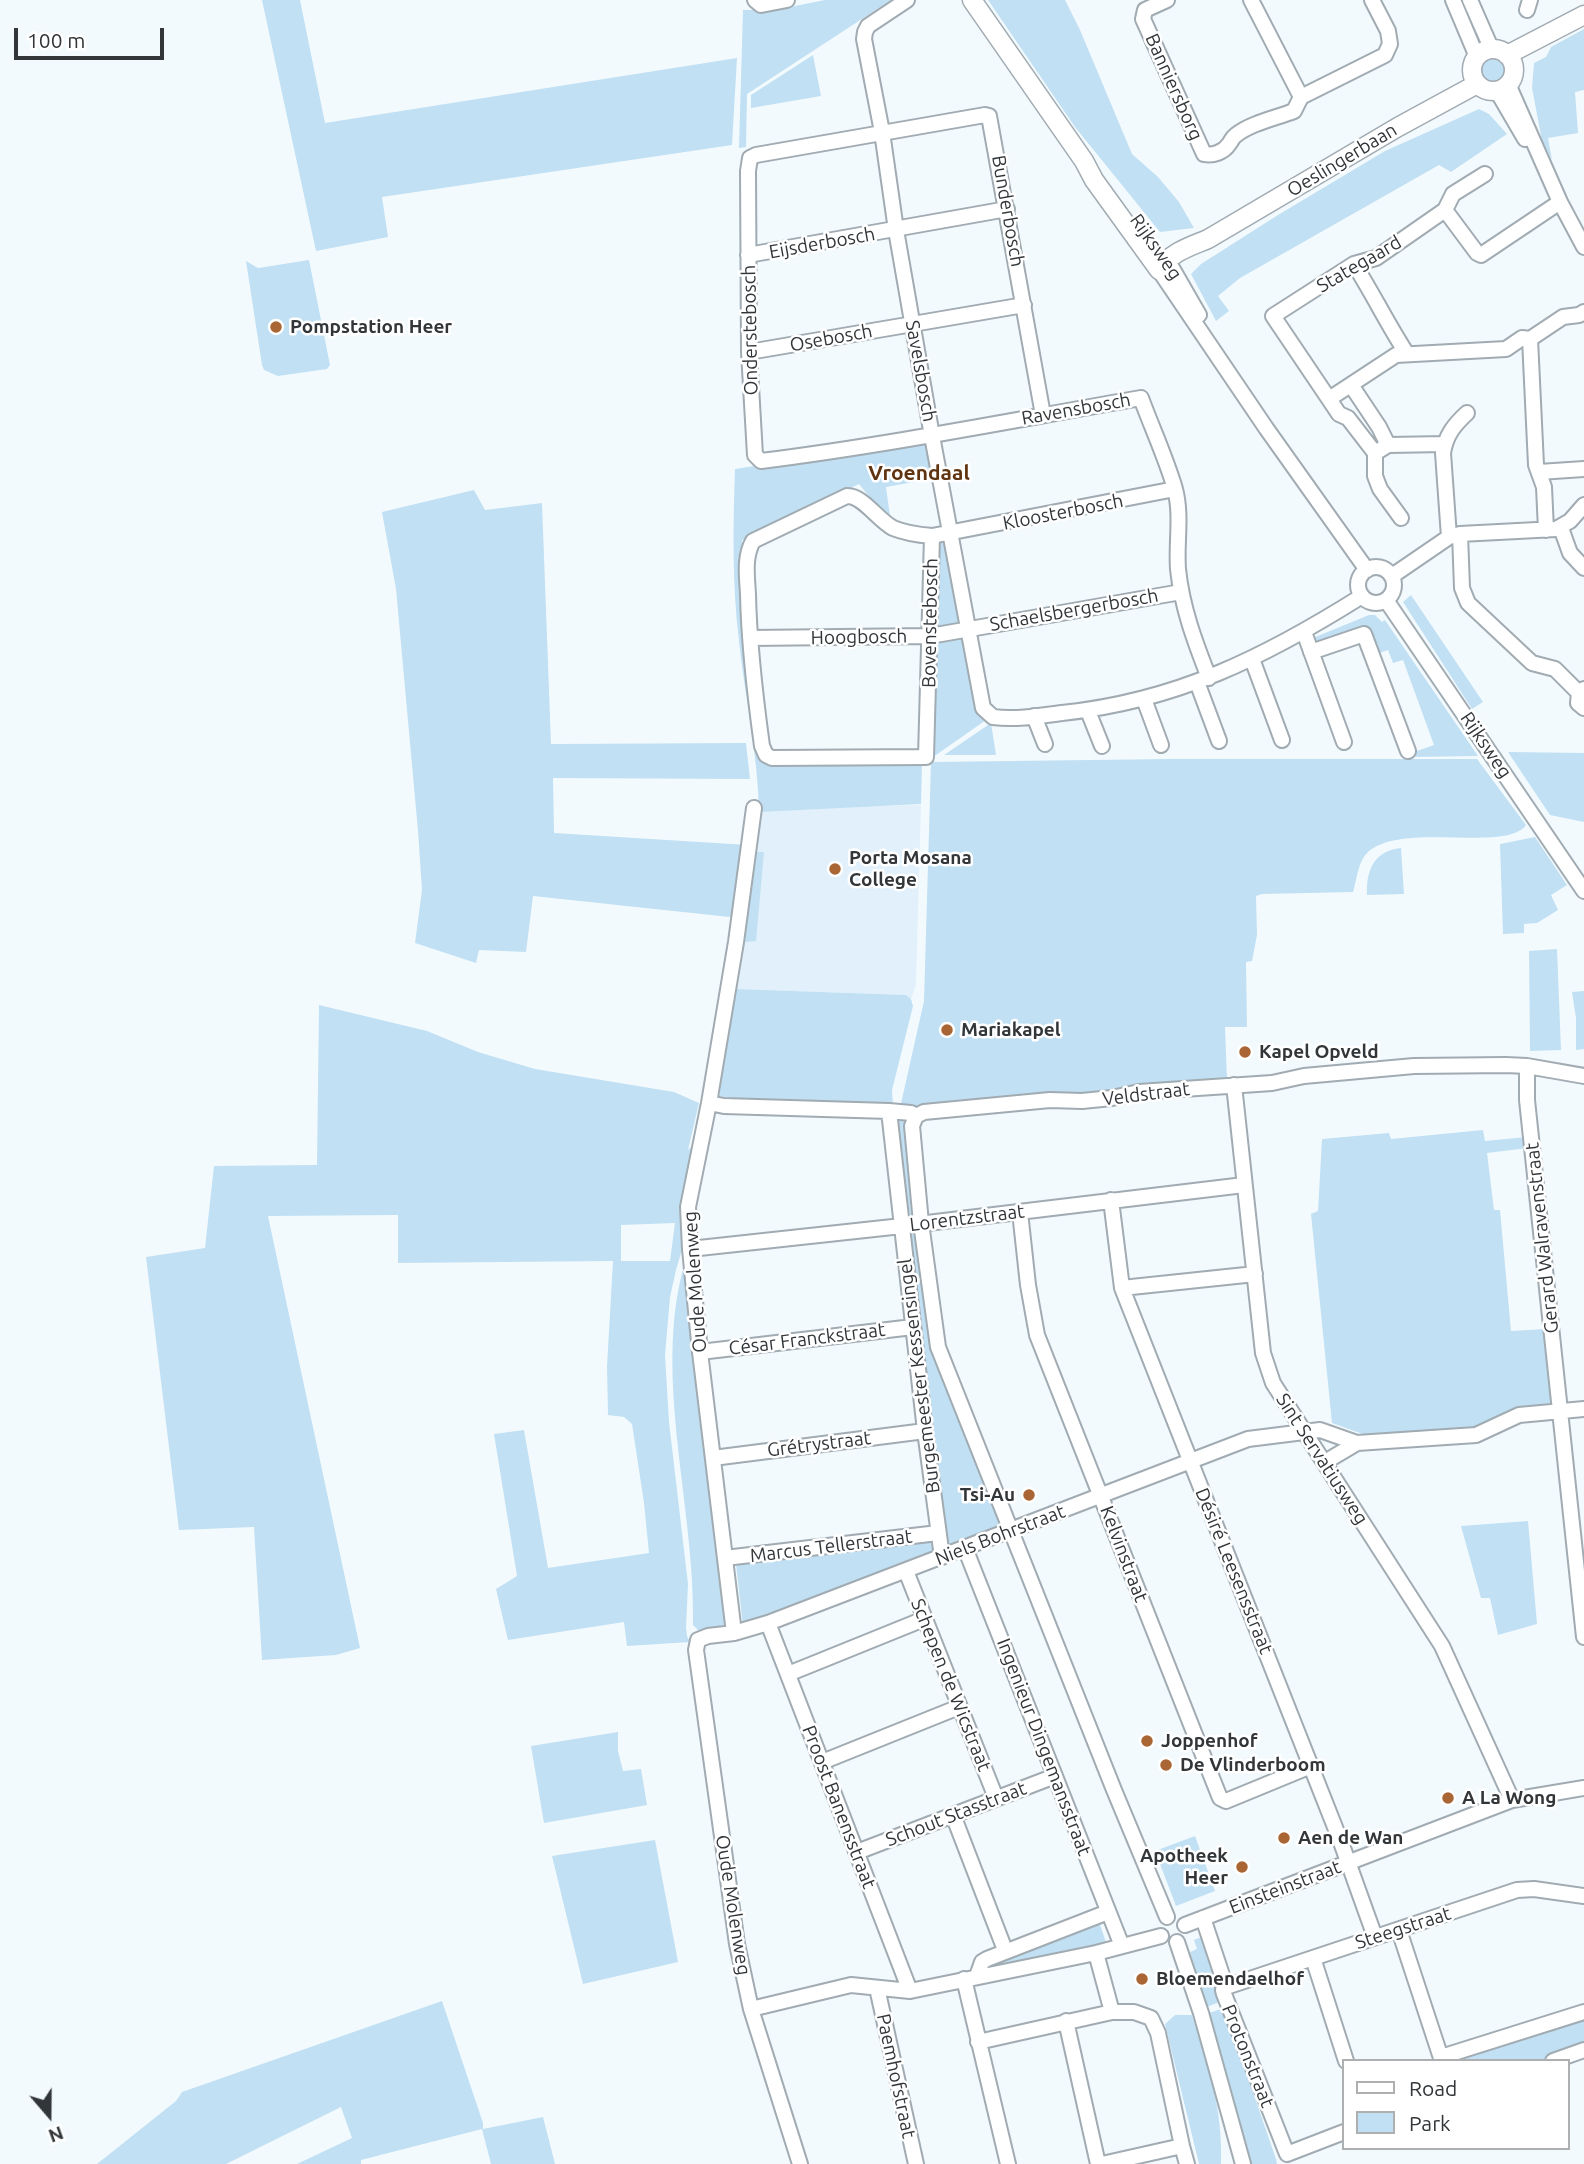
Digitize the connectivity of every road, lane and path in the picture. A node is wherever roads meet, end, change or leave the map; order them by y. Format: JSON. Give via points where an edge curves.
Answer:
{"nodes":[{"id":1,"x":755,"y":0,"type":"edge"},
{"id":2,"x":787,"y":0,"type":"edge"},
{"id":3,"x":972,"y":0,"type":"edge"},
{"id":4,"x":1167,"y":0,"type":"edge"},
{"id":5,"x":1251,"y":0,"type":"edge"},
{"id":6,"x":1373,"y":0,"type":"edge"},
{"id":7,"x":1453,"y":0,"type":"edge"},
{"id":8,"x":1470,"y":0,"type":"edge"},
{"id":9,"x":903,"y":1,"type":"edge"},
{"id":10,"x":1584,"y":15,"type":"edge"},
{"id":11,"x":1584,"y":25,"type":"edge"},
{"id":12,"x":1497,"y":57,"type":"junction"},
{"id":13,"x":1476,"y":84,"type":"junction"},
{"id":14,"x":1503,"y":88,"type":"junction"},
{"id":15,"x":1301,"y":97,"type":"junction"},
{"id":16,"x":882,"y":132,"type":"junction"},
{"id":17,"x":1485,"y":174,"type":"dead end"},
{"id":18,"x":1560,"y":202,"type":"junction"},
{"id":19,"x":1007,"y":209,"type":"junction"},
{"id":20,"x":1445,"y":210,"type":"junction"},
{"id":21,"x":896,"y":230,"type":"junction"},
{"id":22,"x":1584,"y":247,"type":"edge"},
{"id":23,"x":748,"y":255,"type":"junction"},
{"id":24,"x":1354,"y":264,"type":"junction"},
{"id":25,"x":1166,"y":266,"type":"junction"},
{"id":26,"x":1024,"y":305,"type":"junction"},
{"id":27,"x":1584,"y":312,"type":"edge"},
{"id":28,"x":912,"y":324,"type":"junction"},
{"id":29,"x":1530,"y":339,"type":"junction"},
{"id":30,"x":749,"y":352,"type":"junction"},
{"id":31,"x":1407,"y":354,"type":"junction"},
{"id":32,"x":1350,"y":385,"type":"junction"},
{"id":33,"x":1329,"y":399,"type":"junction"},
{"id":34,"x":1467,"y":413,"type":"dead end"},
{"id":35,"x":1043,"y":415,"type":"junction"},
{"id":36,"x":932,"y":436,"type":"junction"},
{"id":37,"x":1445,"y":444,"type":"junction"},
{"id":38,"x":1388,"y":445,"type":"junction"},
{"id":39,"x":1375,"y":453,"type":"junction"},
{"id":40,"x":1584,"y":469,"type":"edge"},
{"id":41,"x":1539,"y":472,"type":"junction"},
{"id":42,"x":1175,"y":489,"type":"junction"},
{"id":43,"x":1584,"y":505,"type":"edge"},
{"id":44,"x":1401,"y":518,"type":"dead end"},
{"id":45,"x":1553,"y":529,"type":"junction"},
{"id":46,"x":950,"y":534,"type":"junction"},
{"id":47,"x":932,"y":536,"type":"junction"},
{"id":48,"x":1455,"y":536,"type":"junction"},
{"id":49,"x":1584,"y":568,"type":"edge"},
{"id":50,"x":1367,"y":570,"type":"junction"},
{"id":51,"x":1392,"y":576,"type":"junction"},
{"id":52,"x":1181,"y":592,"type":"junction"},
{"id":53,"x":1362,"y":596,"type":"junction"},
{"id":54,"x":1386,"y":600,"type":"junction"},
{"id":55,"x":968,"y":628,"type":"junction"},
{"id":56,"x":1304,"y":632,"type":"junction"},
{"id":57,"x":930,"y":636,"type":"junction"},
{"id":58,"x":750,"y":638,"type":"junction"},
{"id":59,"x":1311,"y":652,"type":"junction"},
{"id":60,"x":1252,"y":659,"type":"junction"},
{"id":61,"x":1203,"y":680,"type":"junction"},
{"id":62,"x":1582,"y":691,"type":"edge"},
{"id":63,"x":1144,"y":699,"type":"junction"},
{"id":64,"x":1584,"y":708,"type":"edge"},
{"id":65,"x":1088,"y":710,"type":"junction"},
{"id":66,"x":1034,"y":716,"type":"junction"},
{"id":67,"x":1282,"y":740,"type":"dead end"},
{"id":68,"x":1219,"y":741,"type":"dead end"},
{"id":69,"x":1344,"y":742,"type":"dead end"},
{"id":70,"x":1045,"y":744,"type":"dead end"},
{"id":71,"x":1161,"y":745,"type":"dead end"},
{"id":72,"x":1102,"y":746,"type":"dead end"},
{"id":73,"x":1408,"y":751,"type":"dead end"},
{"id":74,"x":754,"y":808,"type":"dead end"},
{"id":75,"x":1584,"y":891,"type":"edge"},
{"id":76,"x":1527,"y":1066,"type":"junction"},
{"id":77,"x":1584,"y":1076,"type":"edge"},
{"id":78,"x":1234,"y":1085,"type":"junction"},
{"id":79,"x":709,"y":1103,"type":"junction"},
{"id":80,"x":889,"y":1111,"type":"junction"},
{"id":81,"x":916,"y":1116,"type":"junction"},
{"id":82,"x":1244,"y":1185,"type":"junction"},
{"id":83,"x":1111,"y":1200,"type":"junction"},
{"id":84,"x":1020,"y":1212,"type":"junction"},
{"id":85,"x":921,"y":1223,"type":"junction"},
{"id":86,"x":902,"y":1226,"type":"junction"},
{"id":87,"x":690,"y":1249,"type":"junction"},
{"id":88,"x":1255,"y":1274,"type":"junction"},
{"id":89,"x":1122,"y":1288,"type":"junction"},
{"id":90,"x":913,"y":1327,"type":"junction"},
{"id":91,"x":700,"y":1352,"type":"junction"},
{"id":92,"x":1584,"y":1409,"type":"edge"},
{"id":93,"x":1560,"y":1410,"type":"junction"},
{"id":94,"x":925,"y":1431,"type":"junction"},
{"id":95,"x":1303,"y":1432,"type":"junction"},
{"id":96,"x":1357,"y":1443,"type":"junction"},
{"id":97,"x":713,"y":1458,"type":"junction"},
{"id":98,"x":1191,"y":1462,"type":"junction"},
{"id":99,"x":1325,"y":1462,"type":"junction"},
{"id":100,"x":1101,"y":1496,"type":"junction"},
{"id":101,"x":1011,"y":1530,"type":"junction"},
{"id":102,"x":937,"y":1533,"type":"junction"},
{"id":103,"x":965,"y":1548,"type":"junction"},
{"id":104,"x":725,"y":1558,"type":"junction"},
{"id":105,"x":942,"y":1558,"type":"junction"},
{"id":106,"x":906,"y":1571,"type":"junction"},
{"id":107,"x":924,"y":1619,"type":"junction"},
{"id":108,"x":768,"y":1623,"type":"junction"},
{"id":109,"x":734,"y":1633,"type":"junction"},
{"id":110,"x":1584,"y":1637,"type":"edge"},
{"id":111,"x":698,"y":1640,"type":"joint"},
{"id":112,"x":788,"y":1674,"type":"junction"},
{"id":113,"x":959,"y":1707,"type":"junction"},
{"id":114,"x":822,"y":1762,"type":"junction"},
{"id":115,"x":1311,"y":1766,"type":"junction"},
{"id":116,"x":1055,"y":1776,"type":"junction"},
{"id":117,"x":1584,"y":1788,"type":"edge"},
{"id":118,"x":996,"y":1798,"type":"junction"},
{"id":119,"x":1512,"y":1800,"type":"junction"},
{"id":120,"x":953,"y":1815,"type":"junction"},
{"id":121,"x":857,"y":1852,"type":"junction"},
{"id":122,"x":1349,"y":1863,"type":"junction"},
{"id":123,"x":1584,"y":1896,"type":"edge"},
{"id":124,"x":1108,"y":1912,"type":"junction"},
{"id":125,"x":1167,"y":1917,"type":"junction"},
{"id":126,"x":1203,"y":1918,"type":"junction"},
{"id":127,"x":1185,"y":1925,"type":"junction"},
{"id":128,"x":1399,"y":1930,"type":"junction"},
{"id":129,"x":1161,"y":1936,"type":"junction"},
{"id":130,"x":1375,"y":1937,"type":"junction"},
{"id":131,"x":1177,"y":1942,"type":"junction"},
{"id":132,"x":1122,"y":1946,"type":"junction"},
{"id":133,"x":1005,"y":1951,"type":"junction"},
{"id":134,"x":1096,"y":1952,"type":"junction"},
{"id":135,"x":1312,"y":1958,"type":"junction"},
{"id":136,"x":970,"y":1977,"type":"junction"},
{"id":137,"x":1226,"y":1987,"type":"junction"},
{"id":138,"x":877,"y":1988,"type":"junction"},
{"id":139,"x":910,"y":1991,"type":"junction"},
{"id":140,"x":751,"y":2009,"type":"junction"},
{"id":141,"x":1584,"y":2011,"type":"edge"},
{"id":142,"x":1112,"y":2012,"type":"junction"},
{"id":143,"x":1066,"y":2021,"type":"junction"},
{"id":144,"x":978,"y":2042,"type":"junction"},
{"id":145,"x":1584,"y":2050,"type":"edge"},
{"id":146,"x":1345,"y":2059,"type":"edge"},
{"id":147,"x":1442,"y":2059,"type":"edge"},
{"id":148,"x":1559,"y":2059,"type":"edge"},
{"id":149,"x":1342,"y":2133,"type":"edge"},
{"id":150,"x":1182,"y":2146,"type":"junction"},
{"id":151,"x":800,"y":2164,"type":"edge"},
{"id":152,"x":916,"y":2164,"type":"edge"},
{"id":153,"x":1008,"y":2164,"type":"edge"},
{"id":154,"x":1100,"y":2164,"type":"edge"},
{"id":155,"x":1187,"y":2164,"type":"edge"},
{"id":156,"x":1242,"y":2164,"type":"edge"}],
"edges":[{"from":1,"to":2,"type":"street","via":[[761,5]]},
{"from":3,"to":25,"type":"main road","name":"Rijksweg","via":[[1094,180]]},
{"from":4,"to":15,"type":"street","name":"Banniersborg","via":[[1145,10],[1143,19],[1204,154],[1223,150],[1234,136],[1294,111]]},
{"from":5,"to":15,"type":"street"},
{"from":6,"to":15,"type":"street","via":[[1388,31],[1390,44],[1385,55]]},
{"from":7,"to":12,"type":"street"},
{"from":8,"to":12,"type":"street"},
{"from":9,"to":16,"type":"street","name":"Savelsbosch","via":[[865,32]]},
{"from":10,"to":12,"type":"main road"},
{"from":11,"to":12,"type":"main road"},
{"from":12,"to":13,"type":"main road","via":[[1474,62]]},
{"from":12,"to":14,"type":"main road","via":[[1513,75]]},
{"from":13,"to":14,"type":"main road","via":[[1487,91]]},
{"from":13,"to":25,"type":"main road","name":"Oeslingerbaan","via":[[1208,239],[1177,252]]},
{"from":14,"to":18,"type":"street"},
{"from":16,"to":19,"type":"street","name":"Bunderbosch","via":[[989,116]]},
{"from":16,"to":21,"type":"street","name":"Savelsbosch"},
{"from":16,"to":23,"type":"street","name":"Onderstebosch","via":[[749,160]]},
{"from":17,"to":20,"type":"street","name":"Stategaard","via":[[1453,194]]},
{"from":18,"to":20,"type":"street","via":[[1481,255]]},
{"from":18,"to":22,"type":"street"},
{"from":19,"to":21,"type":"street","name":"Eijsderbosch"},
{"from":19,"to":26,"type":"street","name":"Bunderbosch"},
{"from":20,"to":24,"type":"street","name":"Stategaard","via":[[1376,258]]},
{"from":21,"to":23,"type":"street","name":"Eijsderbosch"},
{"from":21,"to":28,"type":"street","name":"Savelsbosch"},
{"from":23,"to":30,"type":"street","name":"Onderstebosch"},
{"from":24,"to":31,"type":"street"},
{"from":24,"to":33,"type":"street","name":"Stategaard","via":[[1273,316]]},
{"from":25,"to":50,"type":"street","name":"Rijksweg","via":[[1211,345]]},
{"from":26,"to":28,"type":"street","name":"Osebosch"},
{"from":26,"to":35,"type":"street","name":"Bunderbosch"},
{"from":27,"to":29,"type":"street","via":[[1563,317]]},
{"from":28,"to":30,"type":"street","name":"Osebosch"},
{"from":28,"to":36,"type":"street","name":"Savelsbosch"},
{"from":29,"to":31,"type":"street","via":[[1522,338],[1506,349]]},
{"from":29,"to":41,"type":"street"},
{"from":30,"to":36,"type":"street","name":"Onderstebosch","via":[[753,447],[761,461]]},
{"from":31,"to":32,"type":"street","via":[[1396,355]]},
{"from":32,"to":33,"type":"street"},
{"from":32,"to":38,"type":"street"},
{"from":33,"to":39,"type":"street"},
{"from":34,"to":37,"type":"street","via":[[1452,427]]},
{"from":35,"to":36,"type":"street","name":"Ravensbosch"},
{"from":35,"to":42,"type":"street","name":"Ravensbosch","via":[[1141,398]]},
{"from":36,"to":46,"type":"street","name":"Savelsbosch"},
{"from":37,"to":38,"type":"street"},
{"from":37,"to":48,"type":"street"},
{"from":38,"to":39,"type":"street"},
{"from":39,"to":44,"type":"street","via":[[1380,489]]},
{"from":40,"to":41,"type":"street"},
{"from":41,"to":45,"type":"street"},
{"from":42,"to":46,"type":"street","name":"Kloosterbosch"},
{"from":42,"to":52,"type":"street","name":"Ravensbosch"},
{"from":43,"to":45,"type":"street","via":[[1570,521]]},
{"from":45,"to":48,"type":"street"},
{"from":45,"to":49,"type":"street"},
{"from":46,"to":47,"type":"street","name":"Kloosterbosch"},
{"from":46,"to":55,"type":"street","name":"Savelsbosch"},
{"from":47,"to":57,"type":"street","name":"Bovenstebosch"},
{"from":47,"to":58,"type":"street","name":"Bovenstebosch","via":[[894,528],[859,499],[847,496],[753,541],[747,566]]},
{"from":48,"to":51,"type":"street"},
{"from":48,"to":62,"type":"street","via":[[1468,603],[1532,663],[1555,669]]},
{"from":50,"to":51,"type":"street","via":[[1379,568]]},
{"from":50,"to":53,"type":"street","via":[[1359,581]]},
{"from":51,"to":54,"type":"street","via":[[1394,589]]},
{"from":52,"to":55,"type":"street","name":"Schaelsbergerbosch"},
{"from":52,"to":61,"type":"street","name":"Ravensbosch"},
{"from":53,"to":54,"type":"street","via":[[1373,603]]},
{"from":53,"to":56,"type":"street","name":"Savelsbosch"},
{"from":54,"to":75,"type":"street","name":"Rijksweg"},
{"from":55,"to":57,"type":"street","name":"Hoogbosch"},
{"from":55,"to":66,"type":"street","name":"Savelsbosch","via":[[983,708],[993,717]]},
{"from":56,"to":59,"type":"street"},
{"from":56,"to":60,"type":"street","name":"Savelsbosch"},
{"from":57,"to":58,"type":"street","name":"Hoogbosch"},
{"from":57,"to":58,"type":"street","name":"Bovenstebosch","via":[[926,757],[766,755]]},
{"from":59,"to":69,"type":"street"},
{"from":59,"to":73,"type":"street","via":[[1364,634]]},
{"from":60,"to":61,"type":"street","name":"Savelsbosch"},
{"from":60,"to":67,"type":"street"},
{"from":61,"to":63,"type":"street","name":"Savelsbosch"},
{"from":61,"to":68,"type":"street"},
{"from":62,"to":64,"type":"street","via":[[1578,703]]},
{"from":63,"to":65,"type":"street","name":"Savelsbosch"},
{"from":63,"to":71,"type":"street"},
{"from":65,"to":66,"type":"street","name":"Savelsbosch"},
{"from":65,"to":72,"type":"street"},
{"from":66,"to":70,"type":"street"},
{"from":74,"to":79,"type":"street","name":"Oude Molenweg"},
{"from":76,"to":77,"type":"street","name":"Veldstraat"},
{"from":76,"to":78,"type":"street","name":"Veldstraat","via":[[1414,1066]]},
{"from":76,"to":93,"type":"street","name":"Gerard Walravenstraat"},
{"from":78,"to":81,"type":"street","name":"Veldstraat"},
{"from":78,"to":82,"type":"street","name":"Sint Servatiusweg"},
{"from":79,"to":80,"type":"street","name":"Veldstraat"},
{"from":79,"to":87,"type":"street","name":"Oude Molenweg","via":[[688,1207]]},
{"from":80,"to":81,"type":"street","name":"Veldstraat"},
{"from":80,"to":86,"type":"street","name":"Burgemeester Kessensingel"},
{"from":81,"to":85,"type":"street","name":"Burgemeester Kessensingel","via":[[912,1126]]},
{"from":82,"to":83,"type":"street","name":"Lorentzstraat"},
{"from":82,"to":88,"type":"street","name":"Sint Servatiusweg"},
{"from":83,"to":84,"type":"street","name":"Lorentzstraat"},
{"from":83,"to":89,"type":"street","name":"Désiré Leesensstraat"},
{"from":84,"to":85,"type":"street","name":"Lorentzstraat"},
{"from":84,"to":100,"type":"street","name":"Kelvinstraat","via":[[1037,1335]]},
{"from":85,"to":86,"type":"street","name":"Lorentzstraat"},
{"from":85,"to":101,"type":"street","name":"Burgemeester Kessensingel","via":[[938,1347]]},
{"from":86,"to":87,"type":"street","name":"Lorentzstraat"},
{"from":86,"to":90,"type":"street","name":"Burgemeester Kessensingel"},
{"from":87,"to":91,"type":"street","name":"Oude Molenweg"},
{"from":88,"to":89,"type":"street"},
{"from":88,"to":95,"type":"street","name":"Sint Servatiusweg","via":[[1266,1367]]},
{"from":89,"to":98,"type":"street","name":"Désiré Leesensstraat"},
{"from":90,"to":91,"type":"street","name":"César Franckstraat"},
{"from":90,"to":94,"type":"street","name":"Burgemeester Kessensingel"},
{"from":91,"to":97,"type":"street","name":"Oude Molenweg"},
{"from":92,"to":93,"type":"street"},
{"from":93,"to":96,"type":"street","via":[[1519,1415],[1476,1435]]},
{"from":93,"to":110,"type":"street","name":"Gerard Walravenstraat"},
{"from":94,"to":97,"type":"street","name":"Grétrystraat"},
{"from":94,"to":102,"type":"street","name":"Burgemeester Kessensingel"},
{"from":95,"to":96,"type":"street","name":"Niels Bohrstraat","via":[[1320,1430]]},
{"from":95,"to":98,"type":"street","name":"Niels Bohrstraat","via":[[1248,1439]]},
{"from":95,"to":99,"type":"street","name":"Sint Servatiusweg"},
{"from":96,"to":99,"type":"street"},
{"from":97,"to":104,"type":"street","name":"Oude Molenweg"},
{"from":98,"to":100,"type":"street","name":"Niels Bohrstraat"},
{"from":98,"to":115,"type":"street","name":"Désiré Leesensstraat"},
{"from":99,"to":119,"type":"street","name":"Sint Servatiusweg","via":[[1442,1646]]},
{"from":100,"to":101,"type":"street","name":"Niels Bohrstraat"},
{"from":100,"to":115,"type":"street","name":"Kelvinstraat","via":[[1220,1798],[1226,1801]]},
{"from":101,"to":103,"type":"street","name":"Niels Bohrstraat"},
{"from":101,"to":125,"type":"street","name":"Burgemeester Kessensingel"},
{"from":102,"to":104,"type":"street","name":"Marcus Tellerstraat"},
{"from":102,"to":105,"type":"street","name":"Burgemeester Kessensingel"},
{"from":103,"to":105,"type":"street","name":"Niels Bohrstraat"},
{"from":103,"to":116,"type":"street","name":"Ingenieur Dingemansstraat"},
{"from":104,"to":109,"type":"street","name":"Oude Molenweg"},
{"from":105,"to":106,"type":"street","name":"Niels Bohrstraat"},
{"from":106,"to":107,"type":"street","name":"Schepen de Wicstraat"},
{"from":106,"to":108,"type":"street","name":"Niels Bohrstraat"},
{"from":107,"to":112,"type":"street"},
{"from":107,"to":113,"type":"street","name":"Schepen de Wicstraat"},
{"from":108,"to":109,"type":"street","name":"Niels Bohrstraat"},
{"from":108,"to":112,"type":"street","name":"Proost Banensstraat"},
{"from":109,"to":111,"type":"street","name":"Niels Bohrstraat"},
{"from":111,"to":140,"type":"street","name":"Oude Molenweg","via":[[737,1944]]},
{"from":112,"to":114,"type":"street","name":"Proost Banensstraat"},
{"from":113,"to":114,"type":"street"},
{"from":113,"to":118,"type":"street","name":"Schepen de Wicstraat"},
{"from":114,"to":121,"type":"street","name":"Proost Banensstraat"},
{"from":115,"to":122,"type":"street","name":"Désiré Leesensstraat"},
{"from":116,"to":118,"type":"street","name":"Schout Stasstraat"},
{"from":116,"to":124,"type":"street","name":"Ingenieur Dingemansstraat"},
{"from":117,"to":119,"type":"street","name":"Einsteinstraat"},
{"from":118,"to":120,"type":"street","name":"Schout Stasstraat"},
{"from":119,"to":122,"type":"street","name":"Einsteinstraat"},
{"from":120,"to":121,"type":"street","name":"Schout Stasstraat"},
{"from":120,"to":133,"type":"street"},
{"from":121,"to":139,"type":"street","name":"Proost Banensstraat"},
{"from":122,"to":126,"type":"street","name":"Einsteinstraat"},
{"from":122,"to":130,"type":"street","name":"Désiré Leesensstraat"},
{"from":123,"to":128,"type":"street","name":"Steegstraat","via":[[1517,1890]]},
{"from":124,"to":132,"type":"street","name":"Ingenieur Dingemansstraat"},
{"from":124,"to":133,"type":"street"},
{"from":125,"to":127,"type":"street","via":[[1179,1917]]},
{"from":125,"to":129,"type":"street","via":[[1160,1924]]},
{"from":126,"to":127,"type":"street","name":"Einsteinstraat"},
{"from":126,"to":137,"type":"street","name":"Protonstraat"},
{"from":127,"to":131,"type":"street"},
{"from":128,"to":130,"type":"street","name":"Steegstraat"},
{"from":128,"to":147,"type":"street"},
{"from":129,"to":131,"type":"street"},
{"from":129,"to":132,"type":"street"},
{"from":130,"to":135,"type":"street","name":"Steegstraat"},
{"from":131,"to":156,"type":"street"},
{"from":132,"to":134,"type":"street"},
{"from":133,"to":136,"type":"street","via":[[982,1962]]},
{"from":134,"to":136,"type":"street"},
{"from":134,"to":142,"type":"street"},
{"from":135,"to":137,"type":"street","name":"Steegstraat"},
{"from":135,"to":146,"type":"street"},
{"from":136,"to":139,"type":"street"},
{"from":136,"to":144,"type":"street"},
{"from":137,"to":149,"type":"street","name":"Protonstraat","via":[[1224,1994],[1287,2154]]},
{"from":138,"to":139,"type":"street"},
{"from":138,"to":140,"type":"street","via":[[851,1985]]},
{"from":138,"to":152,"type":"street","name":"Paemhofstraat"},
{"from":140,"to":151,"type":"street","name":"Oude Molenweg"},
{"from":141,"to":147,"type":"street"},
{"from":142,"to":143,"type":"street"},
{"from":142,"to":150,"type":"street","via":[[1134,2012],[1155,2023]]},
{"from":143,"to":144,"type":"street"},
{"from":143,"to":154,"type":"street"},
{"from":144,"to":153,"type":"street"},
{"from":145,"to":148,"type":"street"},
{"from":150,"to":154,"type":"street"},
{"from":150,"to":155,"type":"street"}]}
